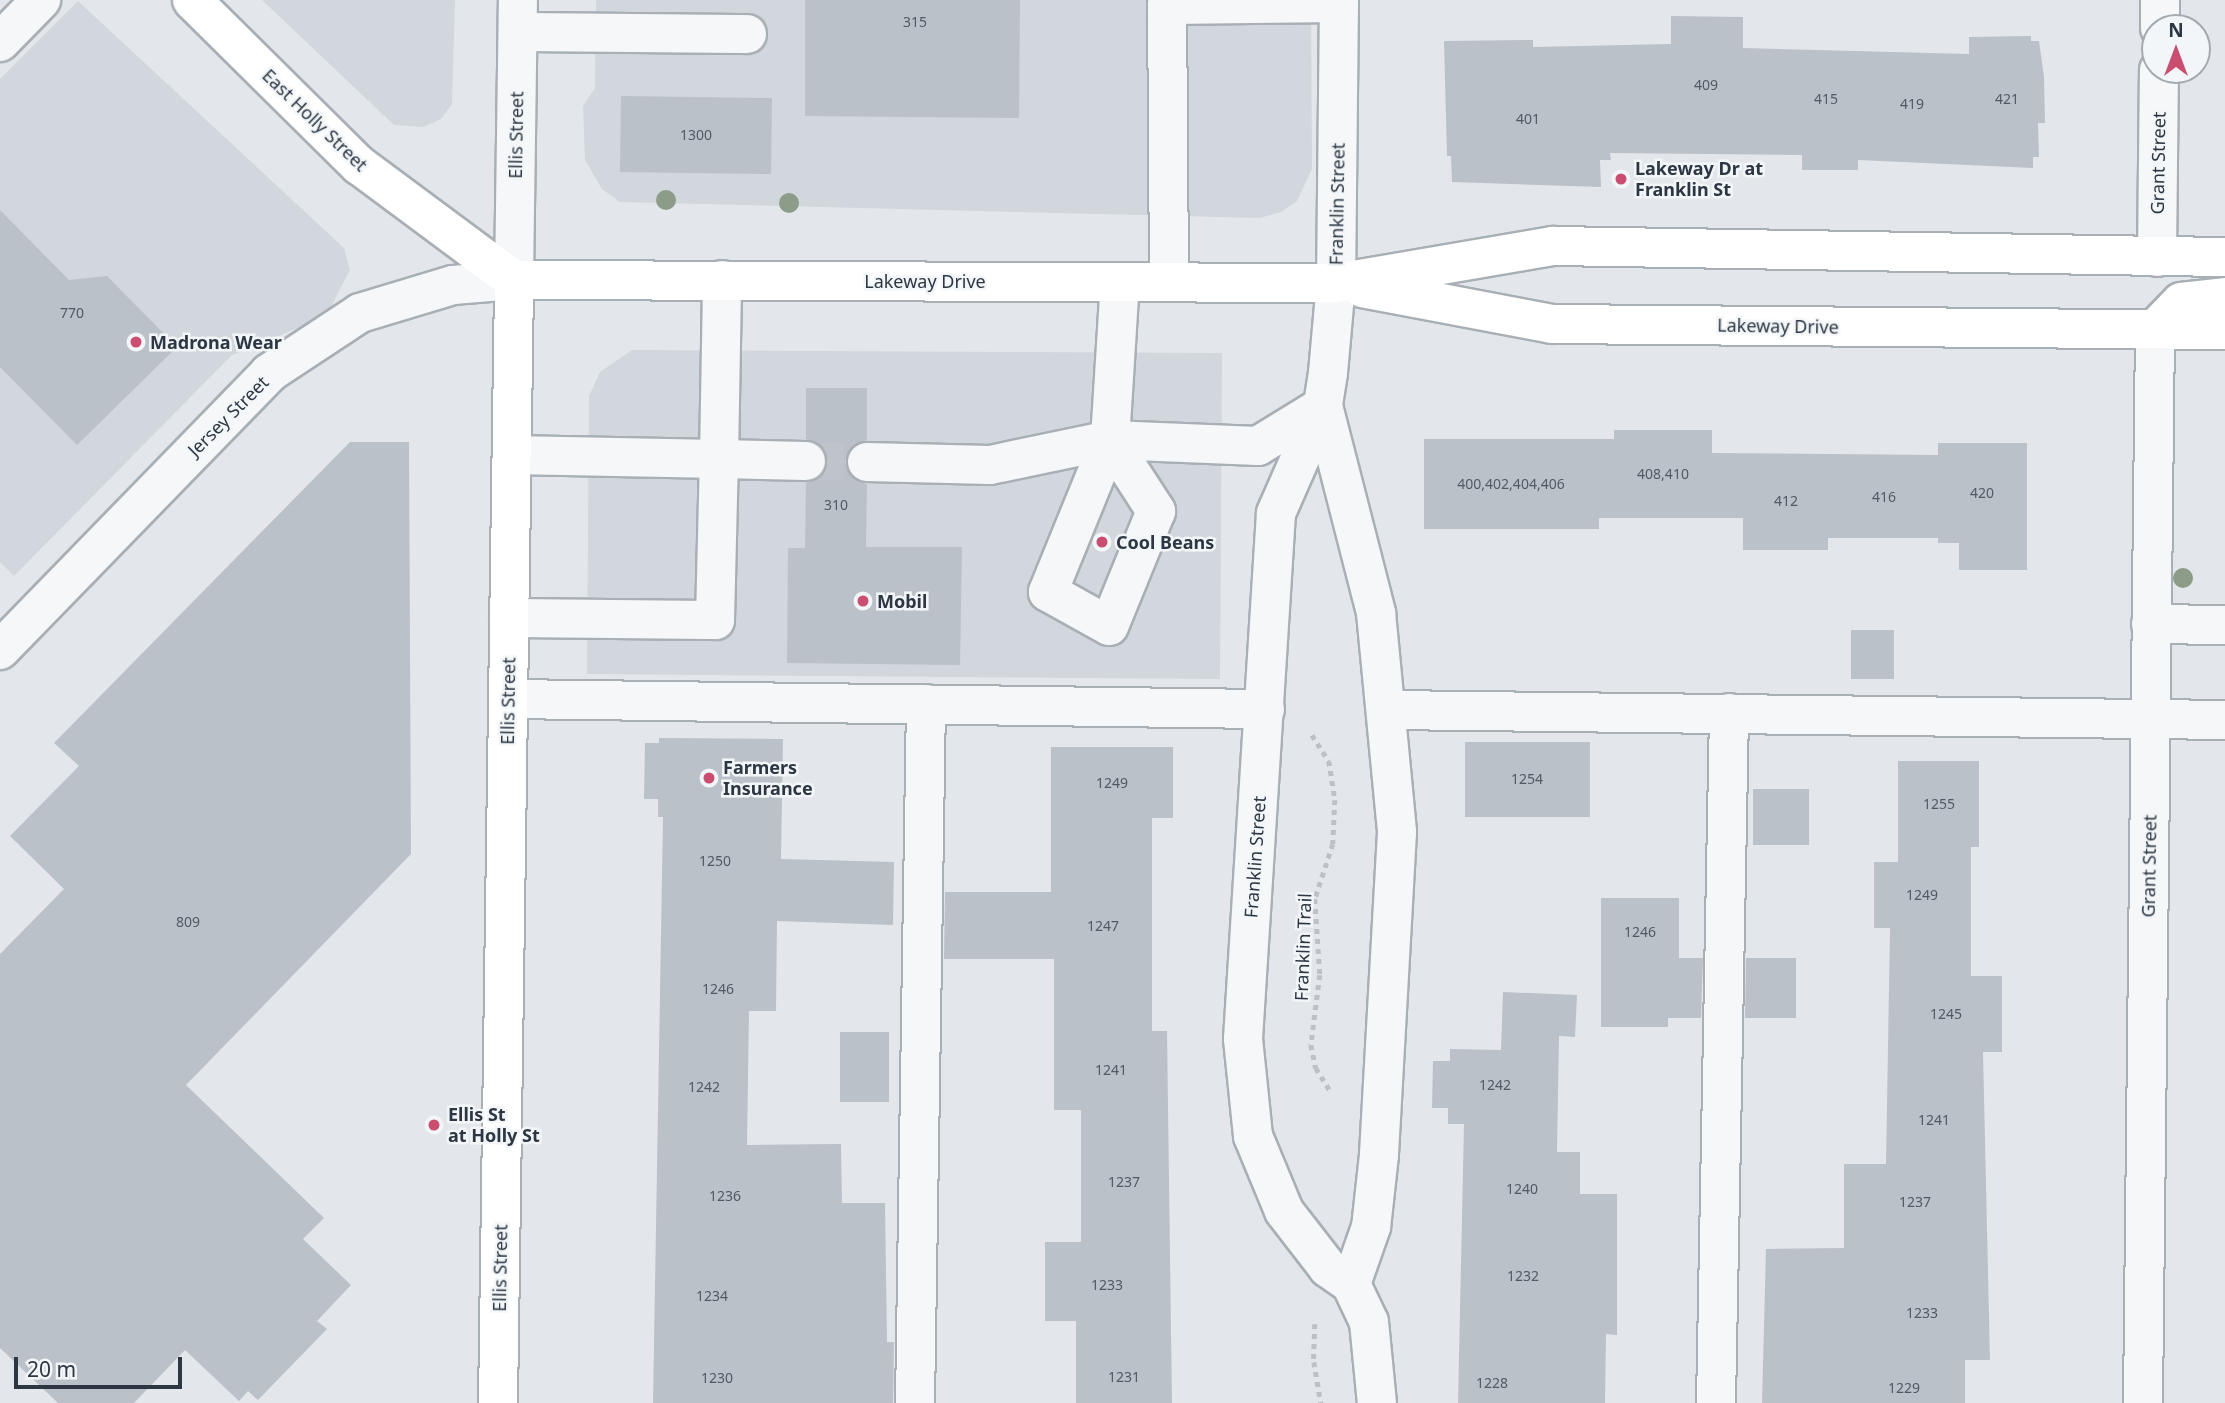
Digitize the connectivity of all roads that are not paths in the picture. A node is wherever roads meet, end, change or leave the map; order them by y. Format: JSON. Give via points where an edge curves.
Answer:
{"nodes":[{"id":1,"x":41,"y":0,"type":"edge"},
{"id":2,"x":192,"y":0,"type":"edge"},
{"id":3,"x":1339,"y":1,"type":"edge"},
{"id":4,"x":518,"y":16,"type":"edge"},
{"id":5,"x":747,"y":34,"type":"dead end"},
{"id":6,"x":0,"y":42,"type":"edge"},
{"id":7,"x":2159,"y":84,"type":"edge"},
{"id":8,"x":2157,"y":257,"type":"junction"},
{"id":9,"x":2225,"y":257,"type":"edge"},
{"id":10,"x":514,"y":280,"type":"junction"},
{"id":11,"x":722,"y":280,"type":"junction"},
{"id":12,"x":1120,"y":282,"type":"junction"},
{"id":13,"x":1170,"y":282,"type":"junction"},
{"id":14,"x":1336,"y":283,"type":"junction"},
{"id":15,"x":2225,"y":297,"type":"edge"},
{"id":16,"x":2155,"y":329,"type":"junction"},
{"id":17,"x":2225,"y":330,"type":"edge"},
{"id":18,"x":1323,"y":406,"type":"junction"},
{"id":19,"x":1110,"y":440,"type":"junction"},
{"id":20,"x":512,"y":455,"type":"junction"},
{"id":21,"x":719,"y":459,"type":"junction"},
{"id":22,"x":806,"y":461,"type":"tunnel mouth"},
{"id":23,"x":867,"y":462,"type":"tunnel mouth"},
{"id":24,"x":509,"y":618,"type":"junction"},
{"id":25,"x":2151,"y":624,"type":"junction"},
{"id":26,"x":2225,"y":625,"type":"edge"},
{"id":27,"x":0,"y":650,"type":"edge"},
{"id":28,"x":508,"y":699,"type":"junction"},
{"id":29,"x":1265,"y":700,"type":"junction"},
{"id":30,"x":926,"y":704,"type":"junction"},
{"id":31,"x":1387,"y":710,"type":"junction"},
{"id":32,"x":1729,"y":713,"type":"junction"},
{"id":33,"x":2151,"y":719,"type":"junction"},
{"id":34,"x":2225,"y":720,"type":"edge"},
{"id":35,"x":1351,"y":1284,"type":"junction"},
{"id":36,"x":498,"y":1403,"type":"edge"},
{"id":37,"x":915,"y":1403,"type":"edge"},
{"id":38,"x":1377,"y":1403,"type":"edge"},
{"id":39,"x":1716,"y":1403,"type":"edge"},
{"id":40,"x":2143,"y":1403,"type":"edge"}],
"edges":[{"from":1,"to":6,"type":"street"},
{"from":2,"to":10,"type":"main road","name":"East Holly Street","via":[[359,164]]},
{"from":3,"to":13,"type":"street","via":[[1167,5]]},
{"from":3,"to":14,"type":"street","name":"Franklin Street"},
{"from":4,"to":5,"type":"street"},
{"from":4,"to":10,"type":"street","name":"Ellis Street"},
{"from":7,"to":8,"type":"street","name":"Grant Street"},
{"from":8,"to":9,"type":"main road","name":"Lakeway Drive"},
{"from":8,"to":14,"type":"main road","name":"Lakeway Drive","via":[[1553,246]]},
{"from":10,"to":11,"type":"main road","name":"Lakeway Drive"},
{"from":10,"to":20,"type":"main road","name":"Ellis Street"},
{"from":10,"to":27,"type":"street","name":"Jersey Street","via":[[453,285],[360,313],[269,373]]},
{"from":11,"to":12,"type":"main road","name":"Lakeway Drive"},
{"from":11,"to":21,"type":"street"},
{"from":12,"to":13,"type":"main road","name":"Lakeway Drive"},
{"from":12,"to":19,"type":"street"},
{"from":13,"to":14,"type":"main road","name":"Lakeway Drive"},
{"from":14,"to":16,"type":"main road","name":"Lakeway Drive","via":[[1552,324]]},
{"from":14,"to":18,"type":"street","name":"Franklin Street"},
{"from":15,"to":16,"type":"main road","via":[[2181,302]]},
{"from":16,"to":17,"type":"main road","name":"Lakeway Drive"},
{"from":16,"to":25,"type":"street","name":"Grant Street"},
{"from":18,"to":19,"type":"street","via":[[1258,446]]},
{"from":18,"to":29,"type":"street","name":"Franklin Street","via":[[1276,513]]},
{"from":18,"to":31,"type":"street","name":"Franklin Street","via":[[1376,613]]},
{"from":19,"to":23,"type":"street","via":[[990,465]]},
{"from":20,"to":21,"type":"street"},
{"from":20,"to":24,"type":"main road","name":"Ellis Street"},
{"from":21,"to":22,"type":"street"},
{"from":21,"to":24,"type":"street","via":[[715,620]]},
{"from":24,"to":28,"type":"main road","name":"Ellis Street"},
{"from":25,"to":26,"type":"street"},
{"from":25,"to":33,"type":"street","name":"Grant Street"},
{"from":28,"to":30,"type":"street"},
{"from":28,"to":36,"type":"main road","name":"Ellis Street"},
{"from":29,"to":30,"type":"street"},
{"from":29,"to":35,"type":"street","name":"Franklin Street","via":[[1243,1039],[1253,1136],[1284,1211],[1328,1268]]},
{"from":30,"to":37,"type":"street"},
{"from":31,"to":32,"type":"street"},
{"from":31,"to":35,"type":"street","name":"Franklin Street","via":[[1397,831],[1379,1155],[1371,1227]]},
{"from":32,"to":33,"type":"street"},
{"from":32,"to":39,"type":"street"},
{"from":33,"to":34,"type":"street"},
{"from":33,"to":40,"type":"street","name":"Grant Street"},
{"from":35,"to":38,"type":"street","name":"Franklin Street","via":[[1369,1322]]}]}
